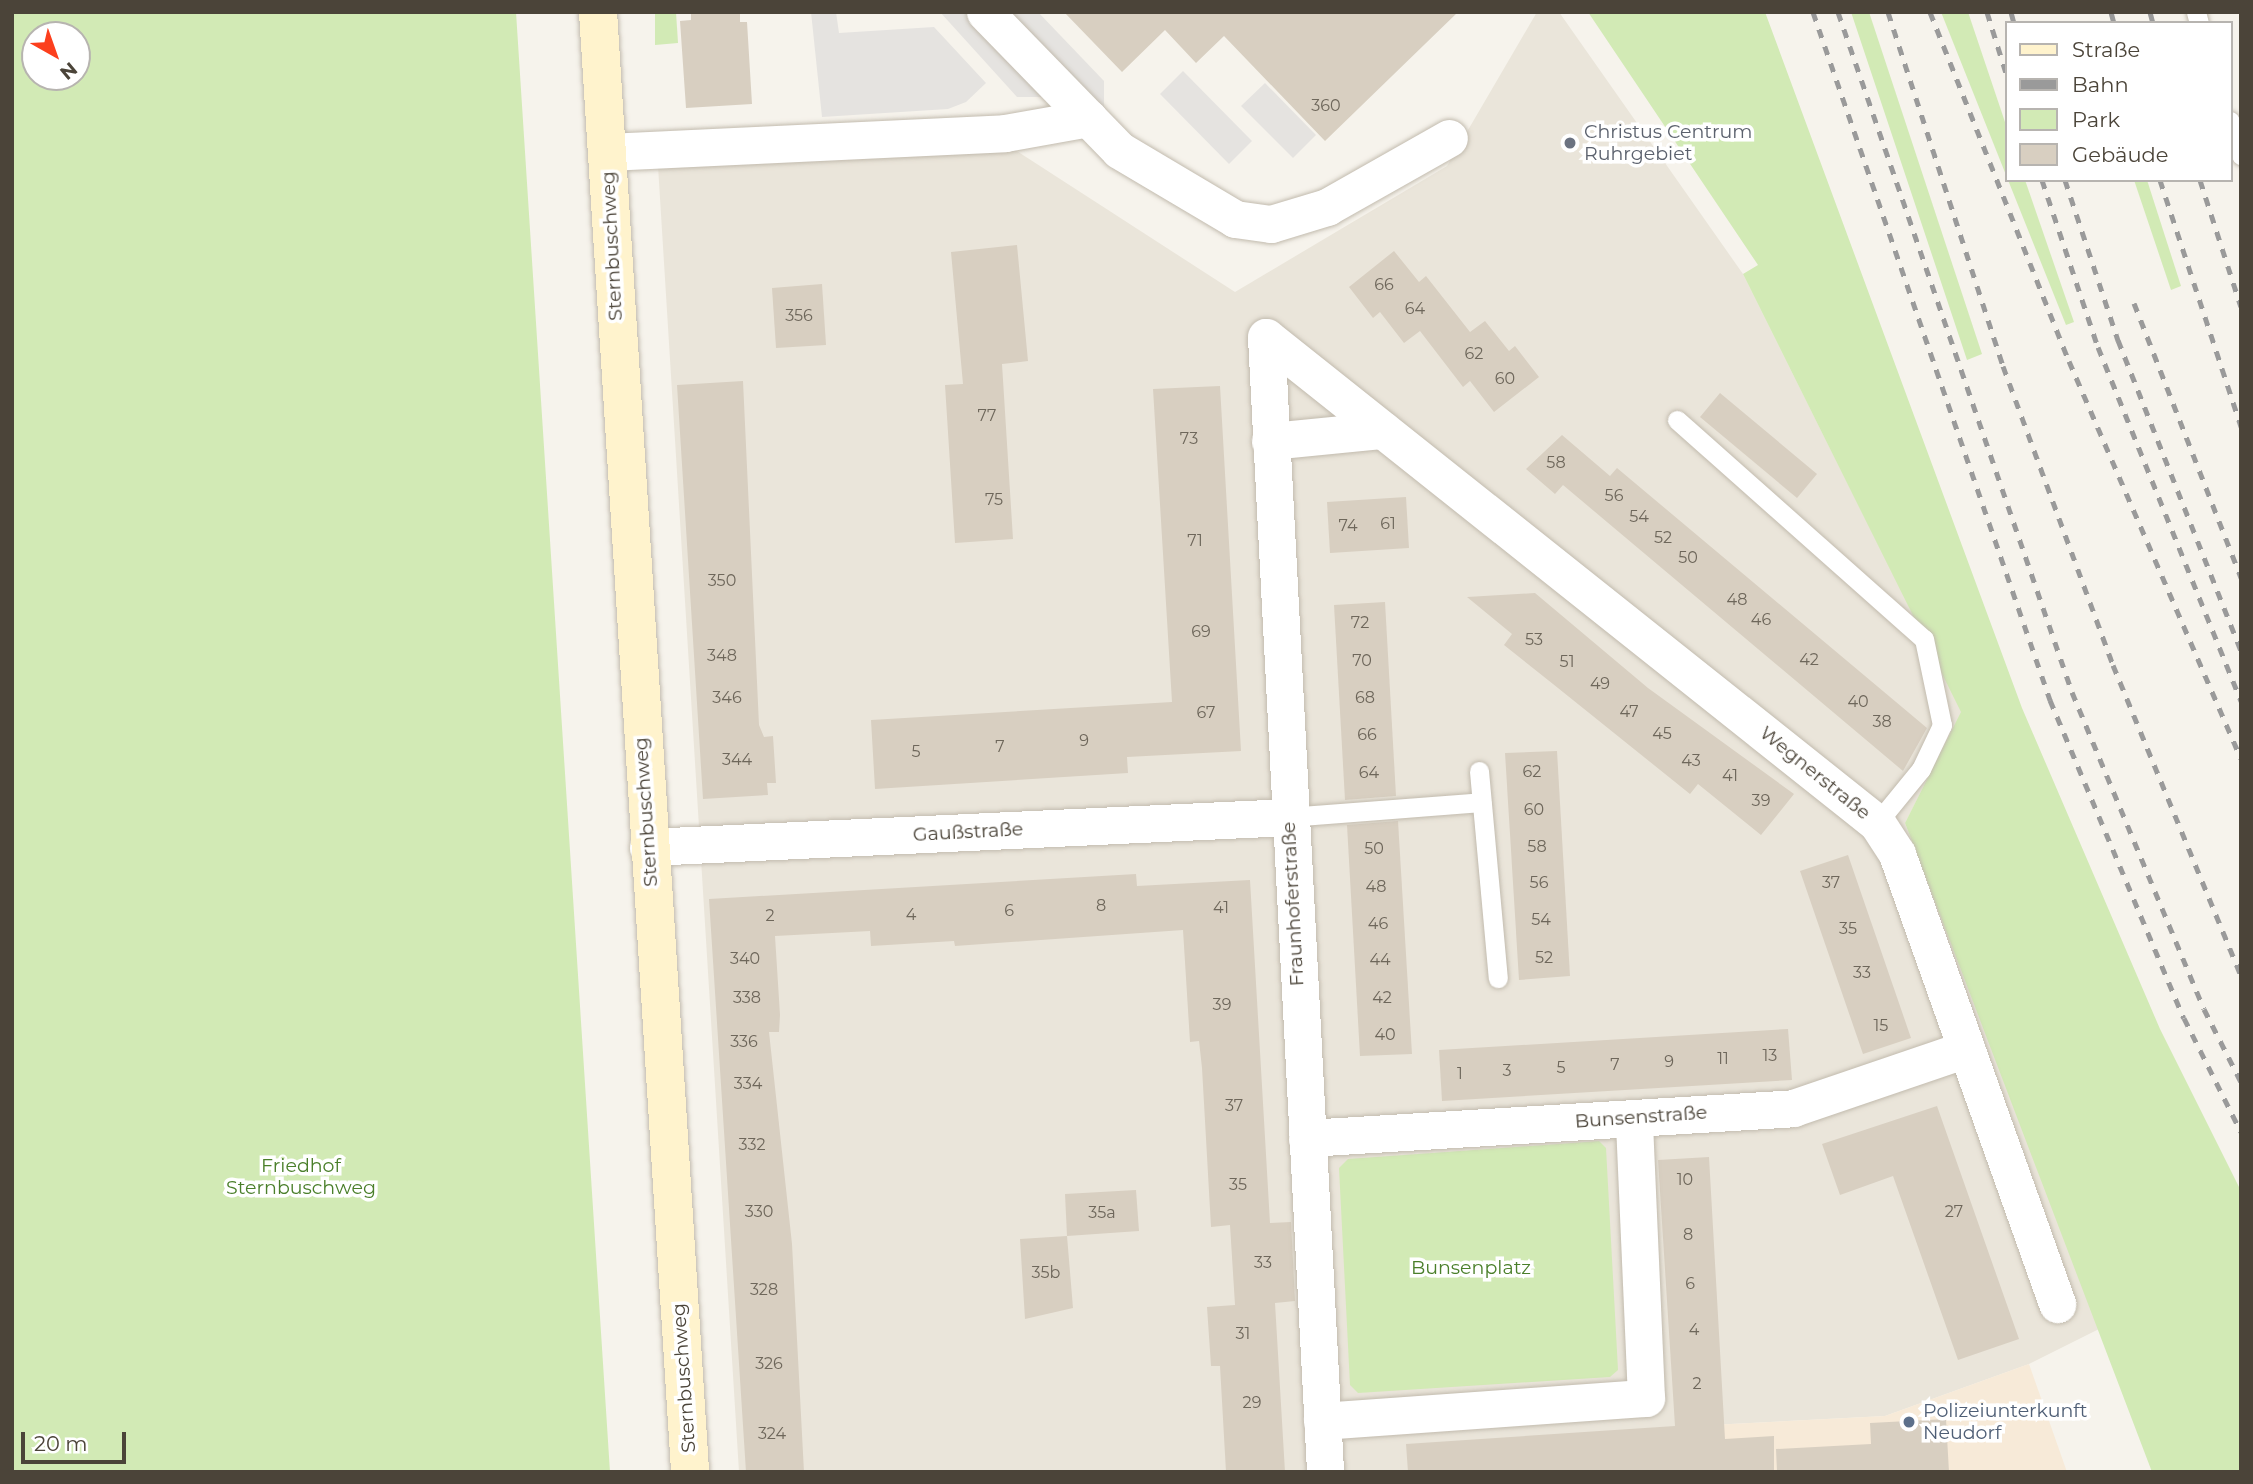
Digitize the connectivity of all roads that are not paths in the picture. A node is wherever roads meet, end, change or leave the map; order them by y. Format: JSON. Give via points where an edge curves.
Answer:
{"nodes":[{"id":1,"x":598,"y":12,"type":"edge"},
{"id":2,"x":985,"y":12,"type":"edge"},
{"id":3,"x":1089,"y":118,"type":"junction"},
{"id":4,"x":2232,"y":127,"type":"edge"},
{"id":5,"x":1449,"y":138,"type":"dead end"},
{"id":6,"x":607,"y":152,"type":"junction"},
{"id":7,"x":2241,"y":155,"type":"edge"},
{"id":8,"x":1266,"y":337,"type":"joint"},
{"id":9,"x":1677,"y":420,"type":"dead end"},
{"id":10,"x":1382,"y":430,"type":"junction"},
{"id":11,"x":1270,"y":442,"type":"junction"},
{"id":12,"x":1479,"y":771,"type":"dead end"},
{"id":13,"x":1481,"y":803,"type":"junction"},
{"id":14,"x":1288,"y":817,"type":"junction"},
{"id":15,"x":1877,"y":823,"type":"junction"},
{"id":16,"x":648,"y":847,"type":"junction"},
{"id":17,"x":1498,"y":978,"type":"dead end"},
{"id":18,"x":1966,"y":1049,"type":"junction"},
{"id":19,"x":1634,"y":1118,"type":"junction"},
{"id":20,"x":1307,"y":1138,"type":"junction"},
{"id":21,"x":2057,"y":1304,"type":"dead end"},
{"id":22,"x":1322,"y":1421,"type":"junction"},
{"id":23,"x":690,"y":1472,"type":"edge"},
{"id":24,"x":1325,"y":1472,"type":"edge"}],
"edges":[{"from":1,"to":6,"type":"main road","name":"Sternbuschweg"},
{"from":2,"to":3,"type":"street"},
{"from":3,"to":5,"type":"street","via":[[1119,150],[1234,219],[1271,223],[1327,207]]},
{"from":3,"to":6,"type":"street","name":"Sternbuschweg","via":[[1005,133]]},
{"from":4,"to":7,"type":"lane"},
{"from":6,"to":16,"type":"main road","name":"Sternbuschweg"},
{"from":8,"to":10,"type":"street","name":"Wegnerstraße"},
{"from":8,"to":11,"type":"street","name":"Fraunhoferstraße"},
{"from":9,"to":15,"type":"lane","via":[[1924,639],[1942,726],[1921,769]]},
{"from":10,"to":11,"type":"street"},
{"from":10,"to":15,"type":"street","name":"Wegnerstraße"},
{"from":11,"to":14,"type":"street","name":"Fraunhoferstraße"},
{"from":12,"to":13,"type":"lane"},
{"from":13,"to":14,"type":"lane"},
{"from":13,"to":17,"type":"lane"},
{"from":14,"to":16,"type":"street","name":"Gaußstraße"},
{"from":14,"to":20,"type":"street","name":"Fraunhoferstraße"},
{"from":15,"to":18,"type":"street","name":"Wegnerstraße","via":[[1898,854]]},
{"from":16,"to":23,"type":"main road","name":"Sternbuschweg"},
{"from":18,"to":19,"type":"street","name":"Bunsenstraße","via":[[1793,1108]]},
{"from":18,"to":21,"type":"street","name":"Wegnerstraße"},
{"from":19,"to":20,"type":"street","name":"Bunsenstraße"},
{"from":19,"to":22,"type":"street","via":[[1646,1398]]},
{"from":20,"to":22,"type":"street","name":"Fraunhoferstraße"},
{"from":22,"to":24,"type":"street","name":"Fraunhoferstraße"}]}
